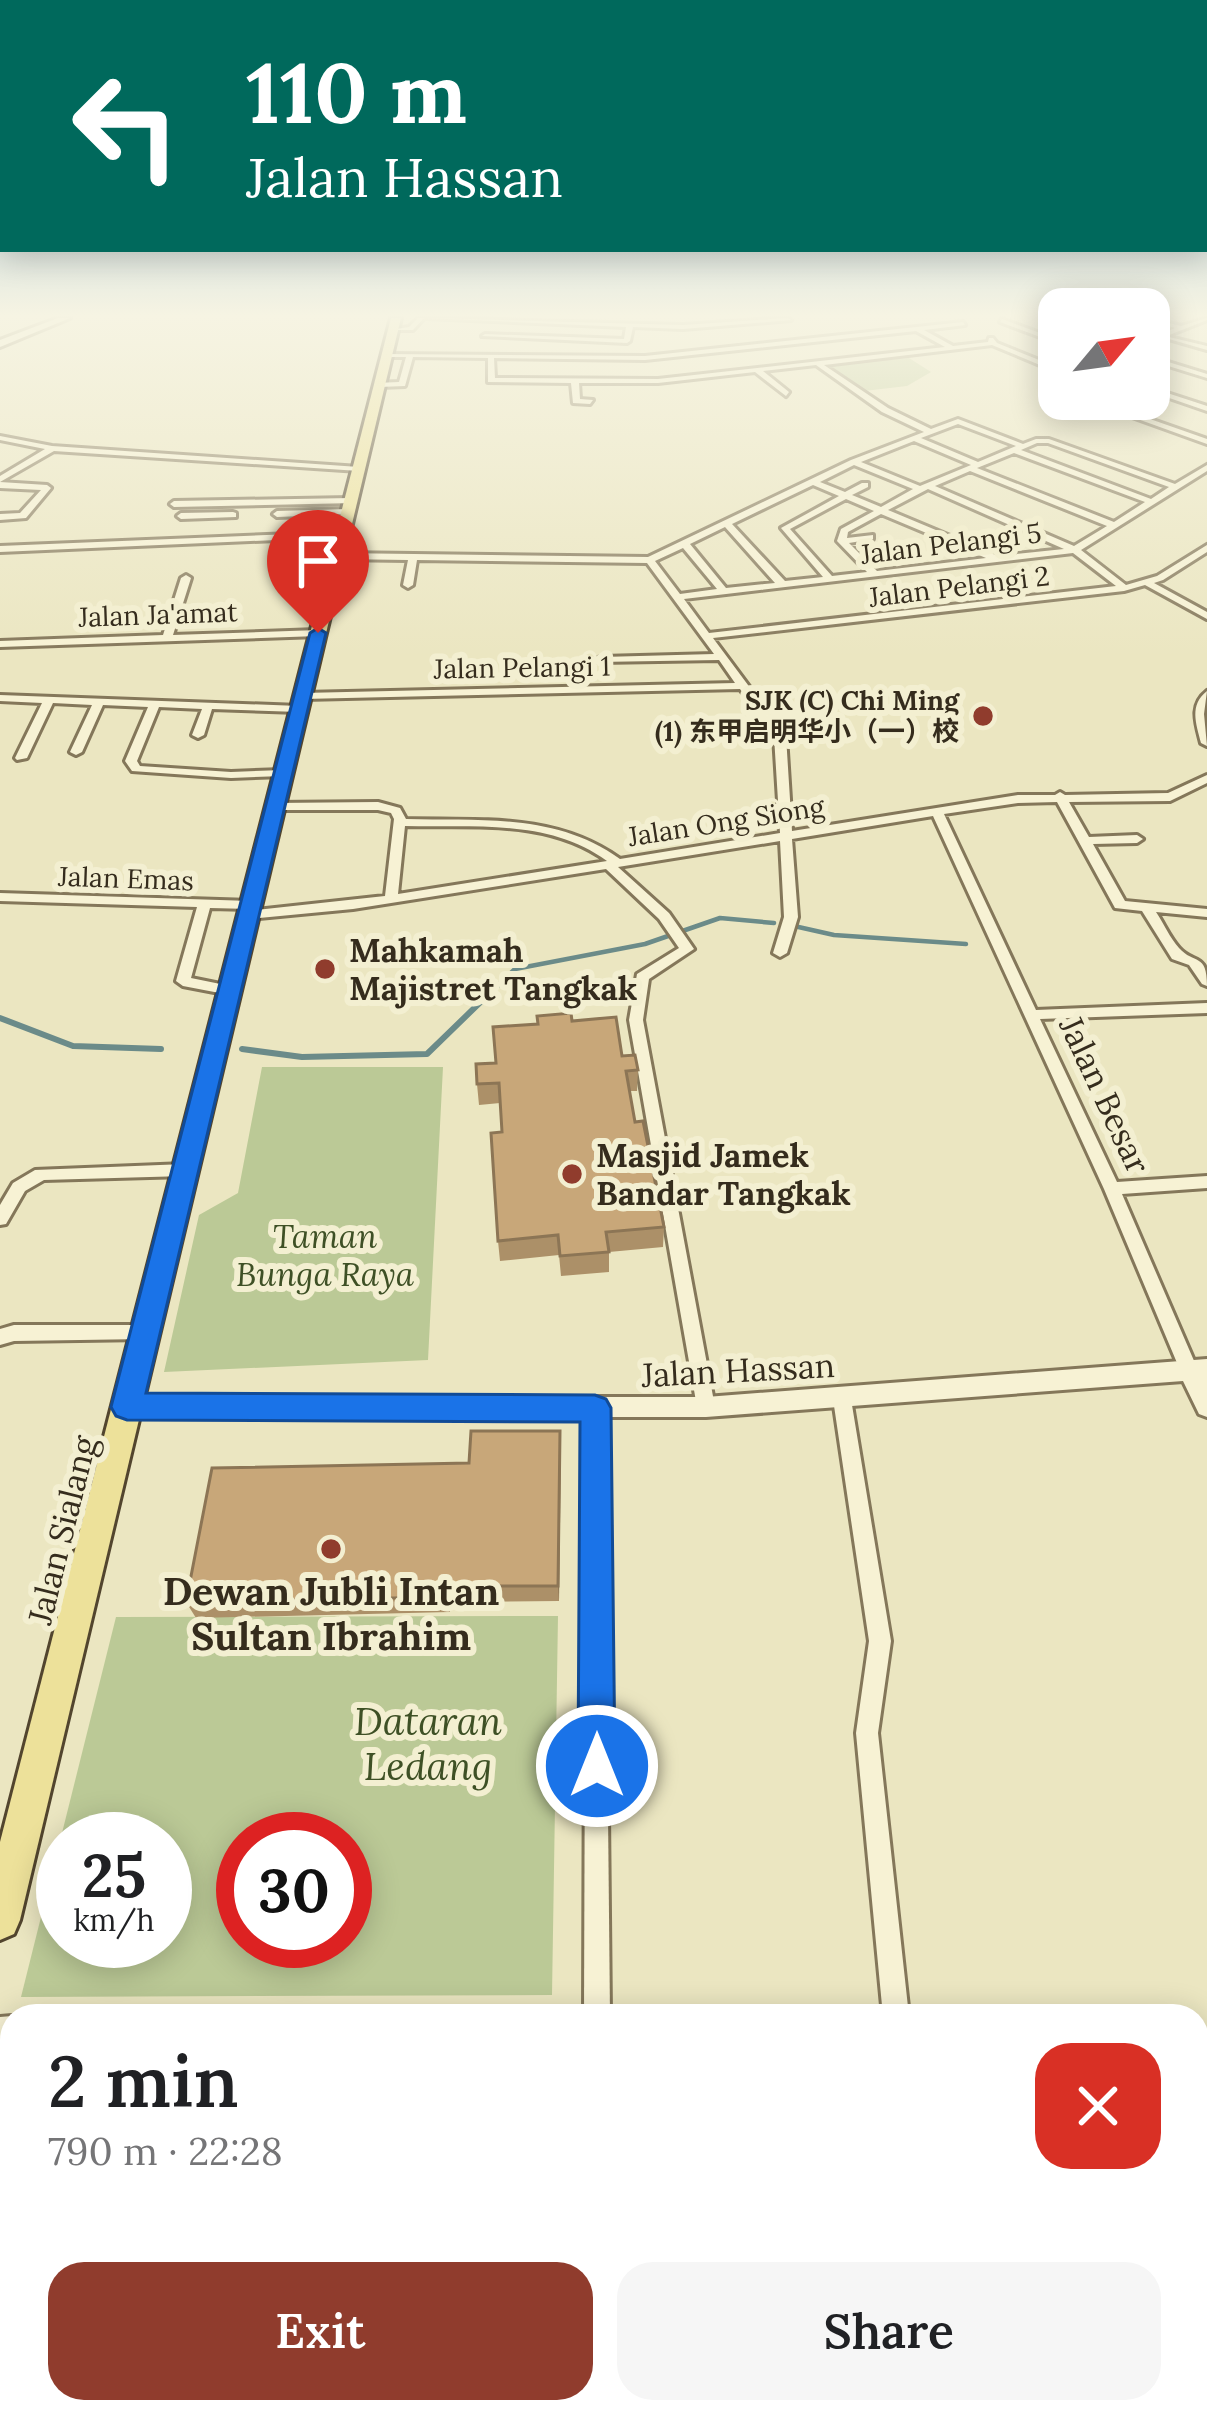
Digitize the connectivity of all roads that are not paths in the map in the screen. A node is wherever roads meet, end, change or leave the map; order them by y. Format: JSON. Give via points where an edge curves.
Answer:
{"nodes":[{"id":1,"x":367,"y":431,"type":"edge"},
{"id":2,"x":927,"y":431,"type":"edge"},
{"id":3,"x":980,"y":431,"type":"edge"},
{"id":4,"x":1011,"y":431,"type":"edge"},
{"id":5,"x":1176,"y":431,"type":"edge"},
{"id":6,"x":0,"y":438,"type":"edge"},
{"id":7,"x":913,"y":438,"type":"junction"},
{"id":8,"x":1036,"y":441,"type":"junction"},
{"id":9,"x":1207,"y":442,"type":"edge"},
{"id":10,"x":52,"y":448,"type":"junction"},
{"id":11,"x":1018,"y":448,"type":"junction"},
{"id":12,"x":854,"y":462,"type":"junction"},
{"id":13,"x":974,"y":466,"type":"junction"},
{"id":14,"x":1207,"y":467,"type":"edge"},
{"id":15,"x":358,"y":469,"type":"junction"},
{"id":16,"x":827,"y":475,"type":"junction"},
{"id":17,"x":1191,"y":477,"type":"junction"},
{"id":18,"x":813,"y":482,"type":"junction"},
{"id":19,"x":0,"y":483,"type":"edge"},
{"id":20,"x":1207,"y":486,"type":"edge"},
{"id":21,"x":924,"y":487,"type":"junction"},
{"id":22,"x":1176,"y":487,"type":"junction"},
{"id":23,"x":846,"y":496,"type":"junction"},
{"id":24,"x":1152,"y":502,"type":"junction"},
{"id":25,"x":174,"y":504,"type":"dead end"},
{"id":26,"x":880,"y":509,"type":"junction"},
{"id":27,"x":218,"y":510,"type":"junction"},
{"id":28,"x":182,"y":516,"type":"dead end"},
{"id":29,"x":0,"y":518,"type":"edge"},
{"id":30,"x":726,"y":523,"type":"junction"},
{"id":31,"x":344,"y":526,"type":"junction"},
{"id":32,"x":1116,"y":526,"type":"junction"},
{"id":33,"x":870,"y":537,"type":"dead end"},
{"id":34,"x":842,"y":541,"type":"junction"},
{"id":35,"x":684,"y":543,"type":"junction"},
{"id":36,"x":0,"y":549,"type":"edge"},
{"id":37,"x":1076,"y":550,"type":"junction"},
{"id":38,"x":1205,"y":551,"type":"edge"},
{"id":39,"x":413,"y":557,"type":"junction"},
{"id":40,"x":650,"y":560,"type":"junction"},
{"id":41,"x":1000,"y":560,"type":"junction"},
{"id":42,"x":875,"y":574,"type":"junction"},
{"id":43,"x":186,"y":578,"type":"dead end"},
{"id":44,"x":829,"y":578,"type":"junction"},
{"id":45,"x":1148,"y":583,"type":"junction"},
{"id":46,"x":782,"y":584,"type":"junction"},
{"id":47,"x":408,"y":585,"type":"dead end"},
{"id":48,"x":1124,"y":588,"type":"junction"},
{"id":49,"x":723,"y":591,"type":"junction"},
{"id":50,"x":677,"y":597,"type":"junction"},
{"id":51,"x":1207,"y":616,"type":"edge"},
{"id":52,"x":318,"y":633,"type":"junction"},
{"id":53,"x":706,"y":636,"type":"junction"},
{"id":54,"x":167,"y":638,"type":"junction"},
{"id":55,"x":0,"y":644,"type":"edge"},
{"id":56,"x":720,"y":656,"type":"junction"},
{"id":57,"x":602,"y":660,"type":"dead end"},
{"id":58,"x":743,"y":686,"type":"junction"},
{"id":59,"x":1207,"y":694,"type":"edge"},
{"id":60,"x":0,"y":698,"type":"edge"},
{"id":61,"x":50,"y":700,"type":"junction"},
{"id":62,"x":99,"y":702,"type":"junction"},
{"id":63,"x":301,"y":702,"type":"junction"},
{"id":64,"x":155,"y":704,"type":"junction"},
{"id":65,"x":208,"y":706,"type":"junction"},
{"id":66,"x":198,"y":735,"type":"dead end"},
{"id":67,"x":1207,"y":743,"type":"edge"},
{"id":68,"x":76,"y":752,"type":"dead end"},
{"id":69,"x":20,"y":758,"type":"dead end"},
{"id":70,"x":284,"y":773,"type":"junction"},
{"id":71,"x":1207,"y":779,"type":"edge"},
{"id":72,"x":1060,"y":796,"type":"junction"},
{"id":73,"x":275,"y":807,"type":"junction"},
{"id":74,"x":937,"y":812,"type":"junction"},
{"id":75,"x":399,"y":822,"type":"junction"},
{"id":76,"x":788,"y":834,"type":"junction"},
{"id":77,"x":1137,"y":839,"type":"dead end"},
{"id":78,"x":1084,"y":841,"type":"junction"},
{"id":79,"x":613,"y":863,"type":"junction"},
{"id":80,"x":0,"y":897,"type":"edge"},
{"id":81,"x":391,"y":899,"type":"junction"},
{"id":82,"x":205,"y":904,"type":"junction"},
{"id":83,"x":250,"y":910,"type":"junction"},
{"id":84,"x":1149,"y":911,"type":"junction"},
{"id":85,"x":1207,"y":913,"type":"edge"},
{"id":86,"x":780,"y":953,"type":"dead end"},
{"id":87,"x":1207,"y":981,"type":"edge"},
{"id":88,"x":230,"y":990,"type":"junction"},
{"id":89,"x":1207,"y":1008,"type":"edge"},
{"id":90,"x":1032,"y":1015,"type":"junction"},
{"id":91,"x":185,"y":1170,"type":"junction"},
{"id":92,"x":1207,"y":1182,"type":"edge"},
{"id":93,"x":1112,"y":1189,"type":"junction"},
{"id":94,"x":0,"y":1219,"type":"edge"},
{"id":95,"x":145,"y":1332,"type":"junction"},
{"id":96,"x":0,"y":1337,"type":"edge"},
{"id":97,"x":1198,"y":1370,"type":"edge"},
{"id":98,"x":842,"y":1399,"type":"junction"},
{"id":99,"x":127,"y":1407,"type":"junction"},
{"id":100,"x":706,"y":1407,"type":"junction"},
{"id":101,"x":1207,"y":1407,"type":"edge"},
{"id":102,"x":595,"y":1408,"type":"junction"},
{"id":103,"x":0,"y":1920,"type":"edge"},
{"id":104,"x":597,"y":2004,"type":"edge"},
{"id":105,"x":895,"y":2004,"type":"edge"}],
"edges":[{"from":1,"to":15,"type":"main road","name":"Jalan Sialang"},
{"from":2,"to":7,"type":"street"},
{"from":3,"to":11,"type":"street"},
{"from":4,"to":8,"type":"street"},
{"from":5,"to":9,"type":"street"},
{"from":6,"to":10,"type":"street"},
{"from":7,"to":12,"type":"street"},
{"from":7,"to":13,"type":"street"},
{"from":8,"to":11,"type":"street"},
{"from":8,"to":22,"type":"street"},
{"from":10,"to":15,"type":"street"},
{"from":10,"to":19,"type":"street"},
{"from":11,"to":13,"type":"street"},
{"from":11,"to":24,"type":"street"},
{"from":12,"to":16,"type":"street"},
{"from":12,"to":21,"type":"street"},
{"from":13,"to":21,"type":"street"},
{"from":13,"to":32,"type":"street"},
{"from":14,"to":17,"type":"street","name":"Jalan Pelangi 5"},
{"from":15,"to":31,"type":"main road","name":"Jalan Sialang"},
{"from":16,"to":18,"type":"street"},
{"from":16,"to":23,"type":"street","via":[[863,486]]},
{"from":17,"to":20,"type":"street"},
{"from":17,"to":22,"type":"street","name":"Jalan Pelangi 5"},
{"from":18,"to":23,"type":"street"},
{"from":18,"to":30,"type":"street"},
{"from":19,"to":29,"type":"street","via":[[46,488],[21,517]]},
{"from":21,"to":26,"type":"street"},
{"from":21,"to":37,"type":"street"},
{"from":22,"to":24,"type":"street","name":"Jalan Pelangi 5"},
{"from":23,"to":26,"type":"street"},
{"from":23,"to":44,"type":"street","via":[[785,528]]},
{"from":24,"to":32,"type":"street","name":"Jalan Pelangi 5"},
{"from":25,"to":27,"type":"street"},
{"from":26,"to":34,"type":"street","via":[[844,531]]},
{"from":26,"to":41,"type":"street"},
{"from":27,"to":28,"type":"street"},
{"from":27,"to":31,"type":"street"},
{"from":30,"to":35,"type":"street"},
{"from":30,"to":46,"type":"street"},
{"from":31,"to":36,"type":"street"},
{"from":31,"to":39,"type":"street"},
{"from":31,"to":52,"type":"main road","name":"Jalan Sialang"},
{"from":32,"to":37,"type":"street","name":"Jalan Pelangi 5"},
{"from":33,"to":34,"type":"street"},
{"from":34,"to":42,"type":"street"},
{"from":35,"to":40,"type":"street"},
{"from":35,"to":49,"type":"street"},
{"from":37,"to":41,"type":"street","name":"Jalan Pelangi 5"},
{"from":37,"to":48,"type":"street"},
{"from":38,"to":45,"type":"street","name":"Jalan Pelangi 2"},
{"from":39,"to":40,"type":"street"},
{"from":39,"to":47,"type":"street"},
{"from":40,"to":50,"type":"street"},
{"from":41,"to":42,"type":"street","name":"Jalan Pelangi 5"},
{"from":42,"to":44,"type":"street","name":"Jalan Pelangi 5"},
{"from":43,"to":54,"type":"street"},
{"from":44,"to":46,"type":"street","name":"Jalan Pelangi 5"},
{"from":45,"to":48,"type":"street","name":"Jalan Pelangi 2"},
{"from":45,"to":51,"type":"street"},
{"from":46,"to":49,"type":"street","name":"Jalan Pelangi 5"},
{"from":48,"to":53,"type":"street","name":"Jalan Pelangi 2"},
{"from":49,"to":50,"type":"street","name":"Jalan Pelangi 5"},
{"from":50,"to":53,"type":"street"},
{"from":52,"to":54,"type":"street","name":"Jalan Ja'amat"},
{"from":52,"to":63,"type":"main road","name":"Jalan Sialang"},
{"from":53,"to":56,"type":"street"},
{"from":54,"to":55,"type":"street","name":"Jalan Ja'amat"},
{"from":56,"to":57,"type":"street"},
{"from":56,"to":58,"type":"street"},
{"from":58,"to":63,"type":"street","name":"Jalan Pelangi 1"},
{"from":58,"to":76,"type":"street","via":[[780,736]]},
{"from":59,"to":67,"type":"street","via":[[1198,714]]},
{"from":60,"to":61,"type":"street","name":"Jalan Pelangi 1"},
{"from":61,"to":62,"type":"street","name":"Jalan Pelangi 1"},
{"from":61,"to":69,"type":"street"},
{"from":62,"to":64,"type":"street","name":"Jalan Pelangi 1"},
{"from":62,"to":68,"type":"street"},
{"from":63,"to":65,"type":"street","name":"Jalan Pelangi 1"},
{"from":63,"to":70,"type":"main road","name":"Jalan Sialang"},
{"from":64,"to":65,"type":"street","name":"Jalan Pelangi 1"},
{"from":64,"to":70,"type":"street","via":[[131,762],[142,771]]},
{"from":65,"to":66,"type":"street"},
{"from":70,"to":73,"type":"main road","name":"Jalan Sialang"},
{"from":71,"to":72,"type":"street","name":"Jalan Ong Siong","via":[[1170,797]]},
{"from":72,"to":74,"type":"street","name":"Jalan Ong Siong"},
{"from":72,"to":78,"type":"street"},
{"from":73,"to":75,"type":"street","via":[[385,806]]},
{"from":73,"to":83,"type":"main road","name":"Jalan Sialang"},
{"from":74,"to":76,"type":"street","name":"Jalan Ong Siong"},
{"from":74,"to":90,"type":"street","name":"Jalan Besar"},
{"from":75,"to":79,"type":"street","via":[[566,831],[599,846]]},
{"from":75,"to":81,"type":"street"},
{"from":76,"to":79,"type":"street","name":"Jalan Ong Siong"},
{"from":76,"to":86,"type":"street","via":[[791,917]]},
{"from":77,"to":78,"type":"street"},
{"from":78,"to":84,"type":"street","via":[[1120,905]]},
{"from":79,"to":81,"type":"street","name":"Jalan Ong Siong"},
{"from":79,"to":100,"type":"street","via":[[687,949],[642,977],[636,1020]]},
{"from":80,"to":82,"type":"street","name":"Jalan Emas"},
{"from":81,"to":83,"type":"street","name":"Jalan Ong Siong"},
{"from":82,"to":83,"type":"street","name":"Jalan Emas"},
{"from":82,"to":88,"type":"street","via":[[183,981]]},
{"from":83,"to":88,"type":"main road","name":"Jalan Sialang"},
{"from":84,"to":85,"type":"street"},
{"from":84,"to":87,"type":"street","via":[[1177,956],[1194,962]]},
{"from":88,"to":91,"type":"main road","name":"Jalan Sialang"},
{"from":89,"to":90,"type":"street"},
{"from":90,"to":93,"type":"street","name":"Jalan Besar"},
{"from":91,"to":94,"type":"street","via":[[41,1174],[19,1187]]},
{"from":91,"to":95,"type":"main road","name":"Jalan Sialang"},
{"from":92,"to":93,"type":"street"},
{"from":93,"to":97,"type":"street","name":"Jalan Besar"},
{"from":95,"to":96,"type":"street"},
{"from":95,"to":99,"type":"main road","name":"Jalan Sialang"},
{"from":97,"to":98,"type":"street","name":"Jalan Hassan"},
{"from":97,"to":101,"type":"street","name":"Jalan Besar"},
{"from":98,"to":100,"type":"street","name":"Jalan Hassan"},
{"from":98,"to":105,"type":"street","via":[[880,1642],[867,1733]]},
{"from":99,"to":102,"type":"street","name":"Jalan Hassan"},
{"from":99,"to":103,"type":"main road","name":"Jalan Sialang"},
{"from":100,"to":102,"type":"street","name":"Jalan Hassan"},
{"from":102,"to":104,"type":"street"}]}
